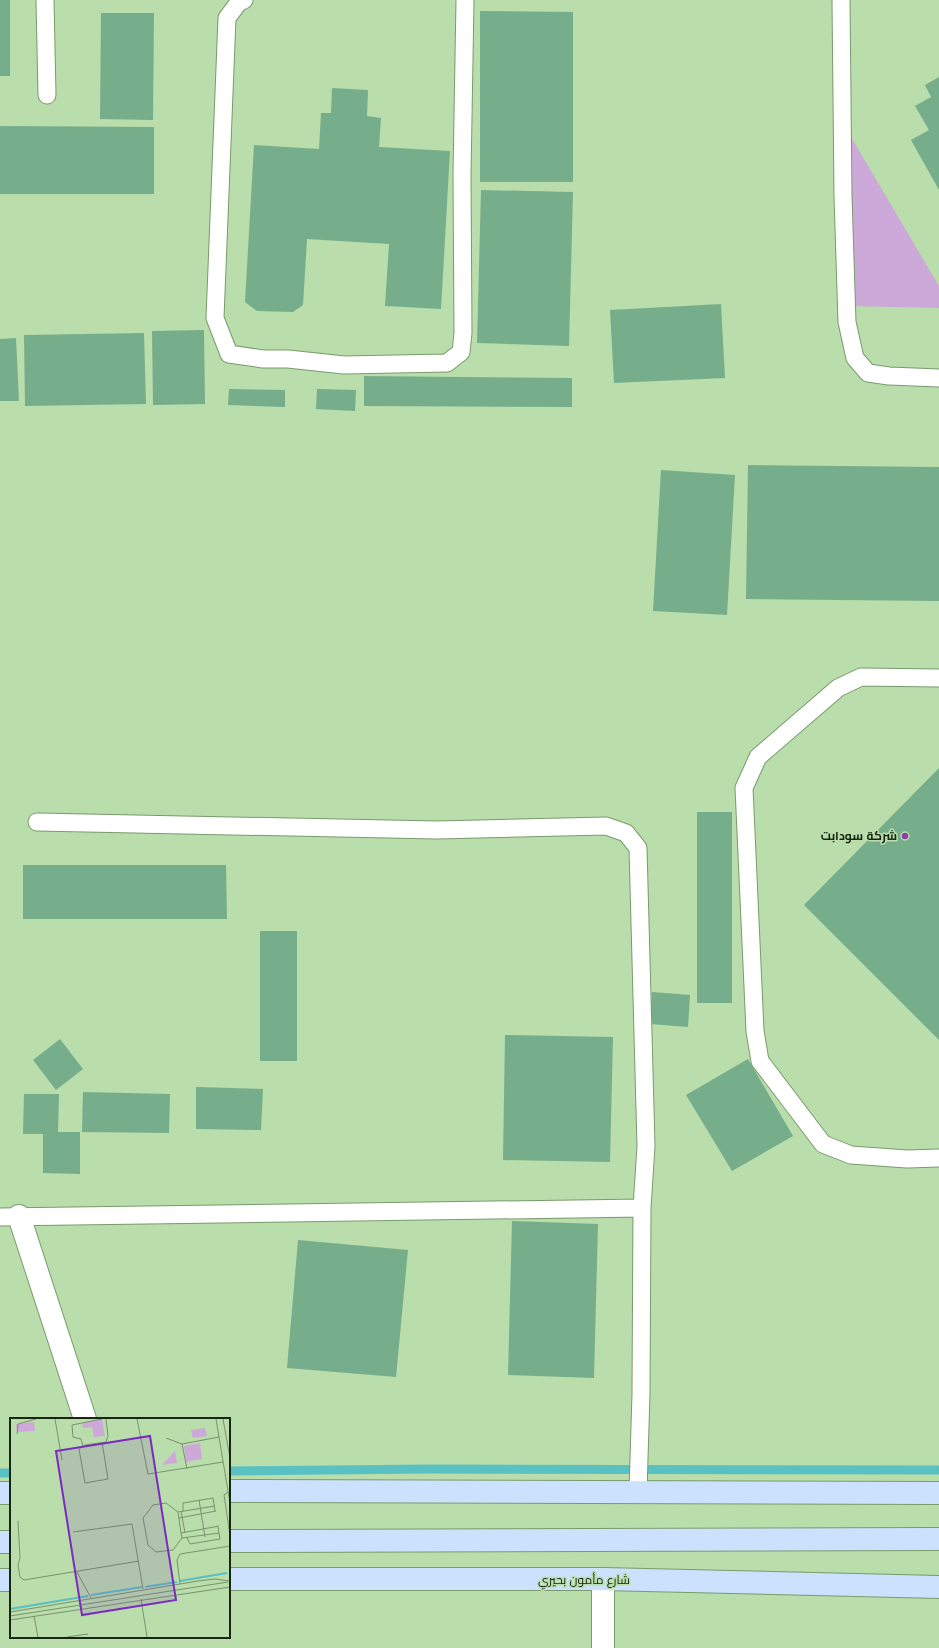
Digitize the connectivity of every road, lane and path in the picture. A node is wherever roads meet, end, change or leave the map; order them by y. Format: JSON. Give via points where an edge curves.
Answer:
{"nodes":[{"id":1,"x":45,"y":0,"type":"edge"},
{"id":2,"x":244,"y":0,"type":"edge"},
{"id":3,"x":465,"y":0,"type":"edge"},
{"id":4,"x":841,"y":0,"type":"edge"},
{"id":5,"x":47,"y":95,"type":"dead end"},
{"id":6,"x":939,"y":378,"type":"edge"},
{"id":7,"x":939,"y":678,"type":"edge"},
{"id":8,"x":37,"y":822,"type":"dead end"},
{"id":9,"x":939,"y":1158,"type":"edge"},
{"id":10,"x":642,"y":1208,"type":"junction"},
{"id":11,"x":10,"y":1216,"type":"edge"},
{"id":12,"x":85,"y":1418,"type":"edge"},
{"id":13,"x":230,"y":1491,"type":"edge"},
{"id":14,"x":638,"y":1491,"type":"junction"},
{"id":15,"x":939,"y":1492,"type":"edge"},
{"id":16,"x":939,"y":1539,"type":"edge"},
{"id":17,"x":230,"y":1541,"type":"edge"},
{"id":18,"x":230,"y":1579,"type":"edge"},
{"id":19,"x":603,"y":1579,"type":"junction"},
{"id":20,"x":939,"y":1587,"type":"edge"},
{"id":21,"x":603,"y":1648,"type":"edge"}],
"edges":[{"from":1,"to":5,"type":"lane"},
{"from":2,"to":3,"type":"lane","via":[[239,2],[227,18],[215,318],[229,354],[344,365],[447,363],[461,352]]},
{"from":4,"to":6,"type":"lane","via":[[842,196],[847,322],[855,358],[868,373]]},
{"from":7,"to":9,"type":"lane","via":[[861,677],[838,688],[758,757],[744,788],[755,1032],[760,1061],[823,1144],[851,1155],[907,1160]]},
{"from":8,"to":10,"type":"lane","via":[[437,830],[606,826],[626,833],[638,848],[646,1146]]},
{"from":10,"to":11,"type":"lane"},
{"from":10,"to":14,"type":"lane"},
{"from":11,"to":12,"type":"street"},
{"from":13,"to":14,"type":"street"},
{"from":14,"to":15,"type":"street"},
{"from":16,"to":17,"type":"street"},
{"from":18,"to":19,"type":"street","name":"شارع مأمون بحيري"},
{"from":19,"to":20,"type":"street","name":"شارع مأمون بحيري"},
{"from":19,"to":21,"type":"street"}]}
